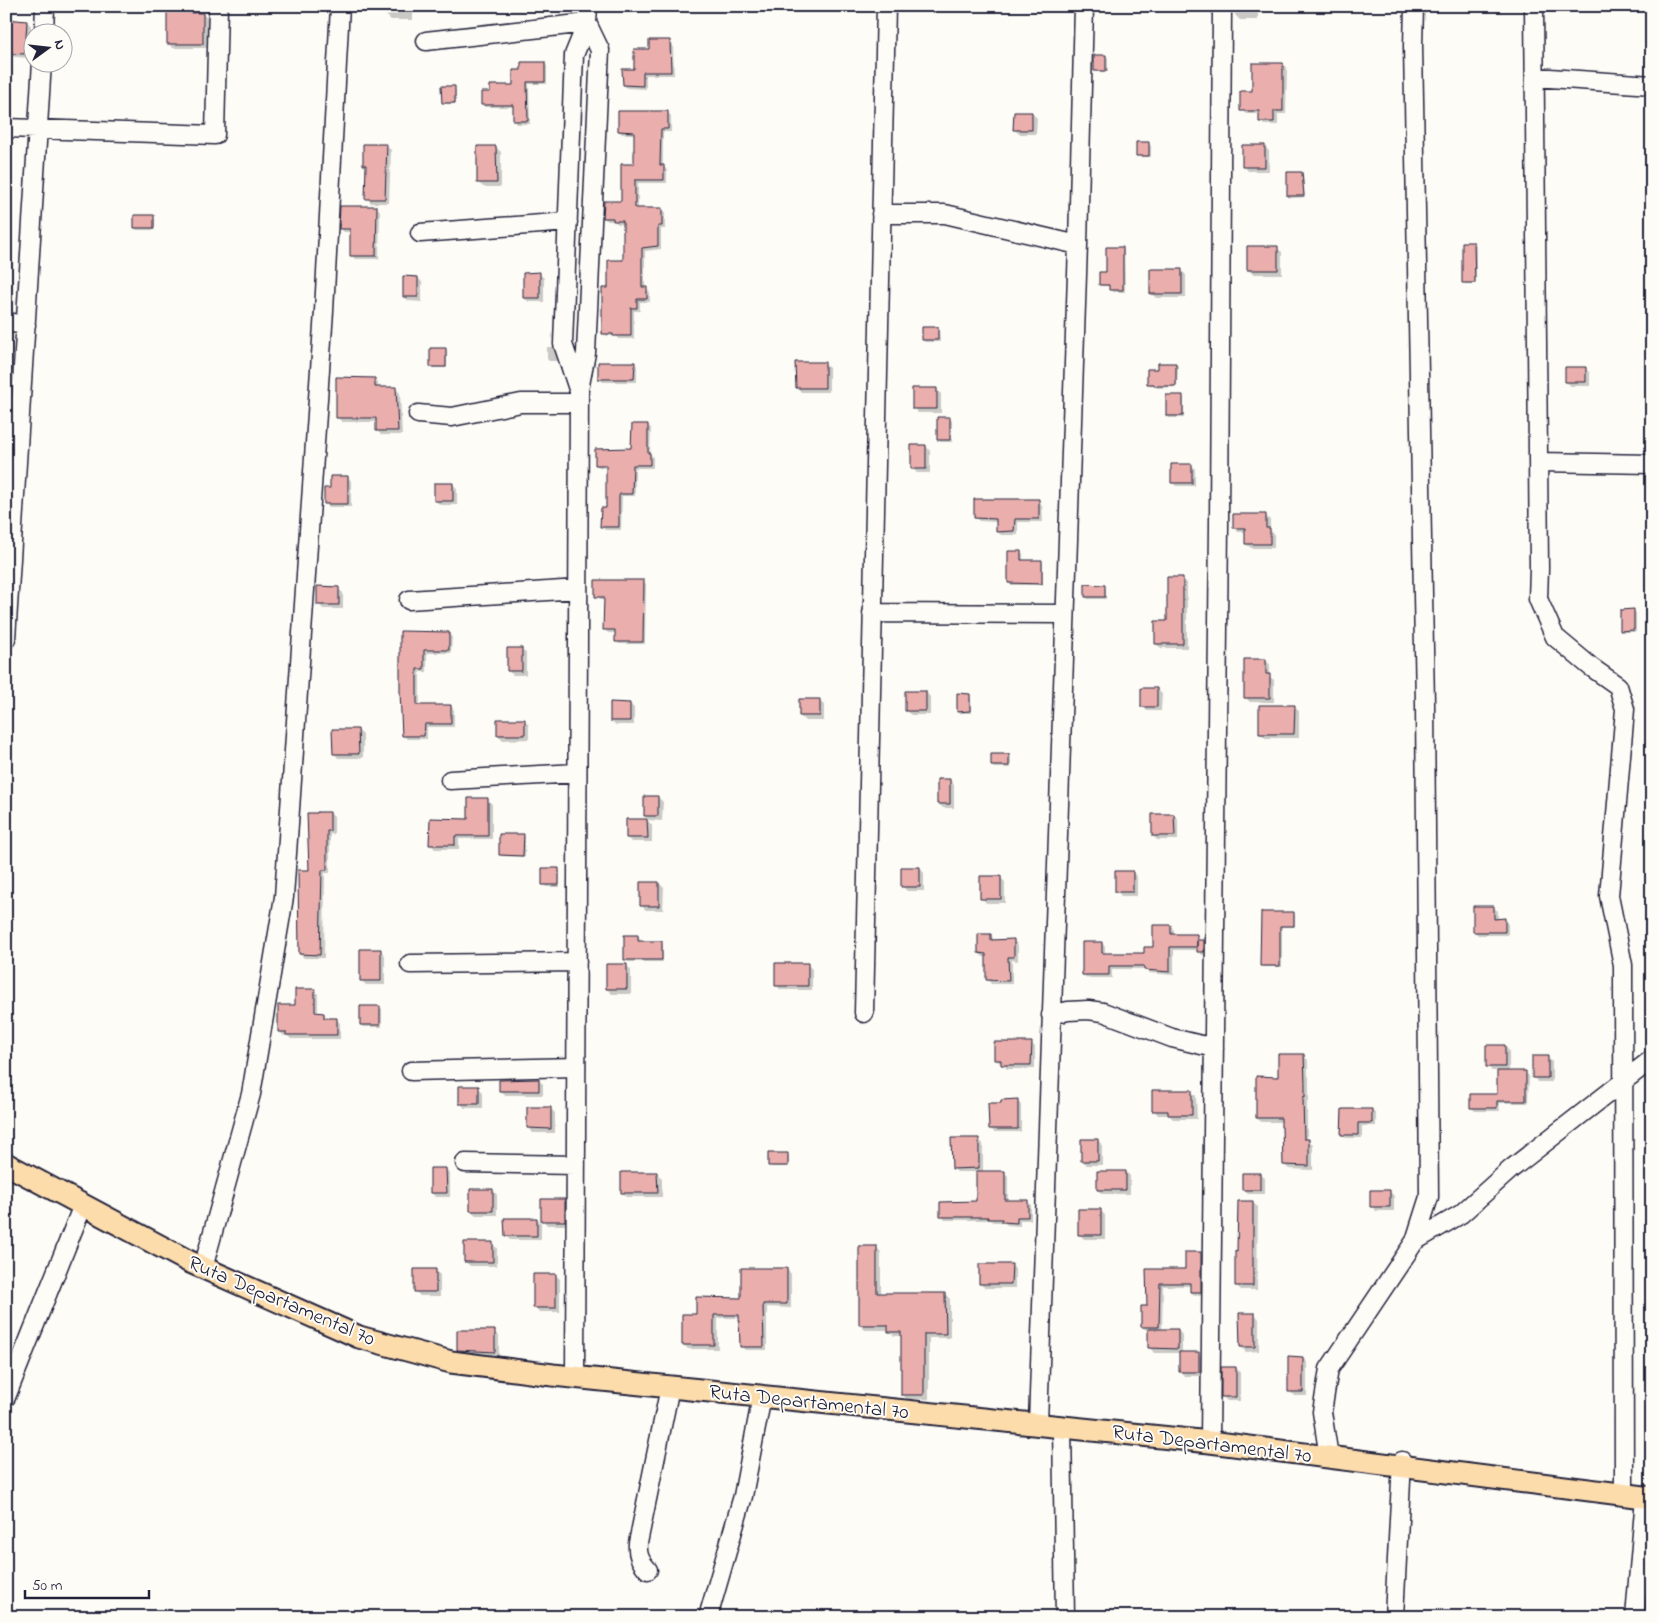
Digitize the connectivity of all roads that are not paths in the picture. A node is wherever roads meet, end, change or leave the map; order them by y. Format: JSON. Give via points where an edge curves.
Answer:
{"nodes":[{"id":1,"x":45,"y":6,"type":"edge"},
{"id":2,"x":218,"y":6,"type":"edge"},
{"id":3,"x":340,"y":6,"type":"edge"},
{"id":4,"x":886,"y":6,"type":"edge"},
{"id":5,"x":1084,"y":6,"type":"edge"},
{"id":6,"x":1222,"y":6,"type":"edge"},
{"id":7,"x":1414,"y":6,"type":"edge"},
{"id":8,"x":1534,"y":6,"type":"edge"},
{"id":9,"x":587,"y":14,"type":"edge"},
{"id":10,"x":44,"y":22,"type":"edge"},
{"id":11,"x":426,"y":41,"type":"dead end"},
{"id":12,"x":41,"y":72,"type":"edge"},
{"id":13,"x":1535,"y":77,"type":"junction"},
{"id":14,"x":1652,"y":85,"type":"edge"},
{"id":15,"x":6,"y":128,"type":"edge"},
{"id":16,"x":38,"y":128,"type":"junction"},
{"id":17,"x":881,"y":214,"type":"junction"},
{"id":18,"x":568,"y":222,"type":"junction"},
{"id":19,"x":420,"y":233,"type":"dead end"},
{"id":20,"x":1078,"y":244,"type":"junction"},
{"id":21,"x":6,"y":322,"type":"edge"},
{"id":22,"x":26,"y":325,"type":"junction"},
{"id":23,"x":578,"y":397,"type":"junction"},
{"id":24,"x":418,"y":414,"type":"dead end"},
{"id":25,"x":1538,"y":462,"type":"junction"},
{"id":26,"x":1652,"y":464,"type":"edge"},
{"id":27,"x":11,"y":493,"type":"edge"},
{"id":28,"x":578,"y":589,"type":"junction"},
{"id":29,"x":409,"y":600,"type":"dead end"},
{"id":30,"x":872,"y":613,"type":"junction"},
{"id":31,"x":1065,"y":614,"type":"junction"},
{"id":32,"x":6,"y":639,"type":"edge"},
{"id":33,"x":577,"y":774,"type":"junction"},
{"id":34,"x":450,"y":780,"type":"dead end"},
{"id":35,"x":577,"y":962,"type":"junction"},
{"id":36,"x":410,"y":964,"type":"dead end"},
{"id":37,"x":864,"y":1013,"type":"dead end"},
{"id":38,"x":1051,"y":1015,"type":"junction"},
{"id":39,"x":1214,"y":1048,"type":"junction"},
{"id":40,"x":1652,"y":1059,"type":"edge"},
{"id":41,"x":576,"y":1067,"type":"junction"},
{"id":42,"x":411,"y":1071,"type":"dead end"},
{"id":43,"x":1623,"y":1082,"type":"junction"},
{"id":44,"x":465,"y":1163,"type":"dead end"},
{"id":45,"x":6,"y":1164,"type":"edge"},
{"id":46,"x":576,"y":1165,"type":"junction"},
{"id":47,"x":84,"y":1205,"type":"junction"},
{"id":48,"x":1415,"y":1241,"type":"junction"},
{"id":49,"x":203,"y":1268,"type":"junction"},
{"id":50,"x":576,"y":1377,"type":"junction"},
{"id":51,"x":670,"y":1387,"type":"junction"},
{"id":52,"x":762,"y":1396,"type":"junction"},
{"id":53,"x":6,"y":1397,"type":"edge"},
{"id":54,"x":1038,"y":1424,"type":"junction"},
{"id":55,"x":1062,"y":1426,"type":"junction"},
{"id":56,"x":1210,"y":1442,"type":"junction"},
{"id":57,"x":1329,"y":1457,"type":"junction"},
{"id":58,"x":1402,"y":1464,"type":"junction"},
{"id":59,"x":1640,"y":1496,"type":"edge"},
{"id":60,"x":648,"y":1570,"type":"dead end"},
{"id":61,"x":708,"y":1617,"type":"edge"},
{"id":62,"x":1065,"y":1617,"type":"edge"},
{"id":63,"x":1394,"y":1617,"type":"edge"},
{"id":64,"x":1635,"y":1617,"type":"edge"}],
"edges":[{"from":1,"to":10,"type":"street"},
{"from":2,"to":16,"type":"street","via":[[215,135]]},
{"from":3,"to":49,"type":"street","via":[[324,321],[284,897],[251,1094]]},
{"from":4,"to":17,"type":"street"},
{"from":5,"to":20,"type":"street"},
{"from":6,"to":39,"type":"street"},
{"from":7,"to":48,"type":"street","via":[[1429,1197]]},
{"from":8,"to":13,"type":"street"},
{"from":9,"to":11,"type":"street"},
{"from":9,"to":18,"type":"street","via":[[574,56]]},
{"from":9,"to":23,"type":"street","via":[[600,50],[586,354]]},
{"from":12,"to":16,"type":"street"},
{"from":13,"to":14,"type":"street"},
{"from":13,"to":25,"type":"street"},
{"from":15,"to":16,"type":"street"},
{"from":16,"to":22,"type":"street"},
{"from":17,"to":20,"type":"street","via":[[945,214]]},
{"from":17,"to":30,"type":"street"},
{"from":18,"to":19,"type":"street"},
{"from":18,"to":23,"type":"street","via":[[563,344]]},
{"from":20,"to":31,"type":"street"},
{"from":21,"to":22,"type":"street"},
{"from":22,"to":27,"type":"street"},
{"from":23,"to":24,"type":"street","via":[[520,402],[452,417]]},
{"from":23,"to":28,"type":"street"},
{"from":25,"to":26,"type":"street"},
{"from":25,"to":43,"type":"street","via":[[1538,599],[1555,637],[1618,686],[1625,709],[1609,896],[1623,965]]},
{"from":27,"to":32,"type":"street"},
{"from":28,"to":29,"type":"street"},
{"from":28,"to":33,"type":"street"},
{"from":30,"to":31,"type":"street"},
{"from":30,"to":37,"type":"street"},
{"from":31,"to":38,"type":"street"},
{"from":33,"to":34,"type":"street"},
{"from":33,"to":35,"type":"street"},
{"from":35,"to":36,"type":"street"},
{"from":35,"to":41,"type":"street"},
{"from":38,"to":39,"type":"street","via":[[1068,1011],[1103,1012],[1172,1038]]},
{"from":38,"to":54,"type":"street"},
{"from":39,"to":56,"type":"street"},
{"from":40,"to":43,"type":"street"},
{"from":41,"to":42,"type":"street"},
{"from":41,"to":46,"type":"street"},
{"from":43,"to":48,"type":"street","via":[[1511,1169],[1461,1214]]},
{"from":43,"to":59,"type":"street"},
{"from":44,"to":46,"type":"street"},
{"from":45,"to":47,"type":"main road","name":"Ruta Departamental 70"},
{"from":46,"to":50,"type":"street"},
{"from":47,"to":49,"type":"main road","name":"Ruta Departamental 70"},
{"from":47,"to":53,"type":"street"},
{"from":48,"to":57,"type":"street","via":[[1329,1369],[1322,1412]]},
{"from":49,"to":50,"type":"main road","name":"Ruta Departamental 70","via":[[359,1337],[451,1362]]},
{"from":50,"to":51,"type":"main road","name":"Ruta Departamental 70"},
{"from":51,"to":52,"type":"main road","name":"Ruta Departamental 70"},
{"from":51,"to":60,"type":"street","via":[[638,1543],[641,1561]]},
{"from":52,"to":54,"type":"main road","name":"Ruta Departamental 70"},
{"from":52,"to":61,"type":"street","via":[[743,1496]]},
{"from":54,"to":55,"type":"main road","name":"Ruta Departamental 70"},
{"from":55,"to":56,"type":"main road","name":"Ruta Departamental 70"},
{"from":55,"to":62,"type":"street"},
{"from":56,"to":57,"type":"main road","name":"Ruta Departamental 70"},
{"from":57,"to":58,"type":"main road","name":"Ruta Departamental 70"},
{"from":58,"to":59,"type":"main road","name":"Ruta Departamental 70"},
{"from":58,"to":63,"type":"street"},
{"from":59,"to":64,"type":"street"}]}
